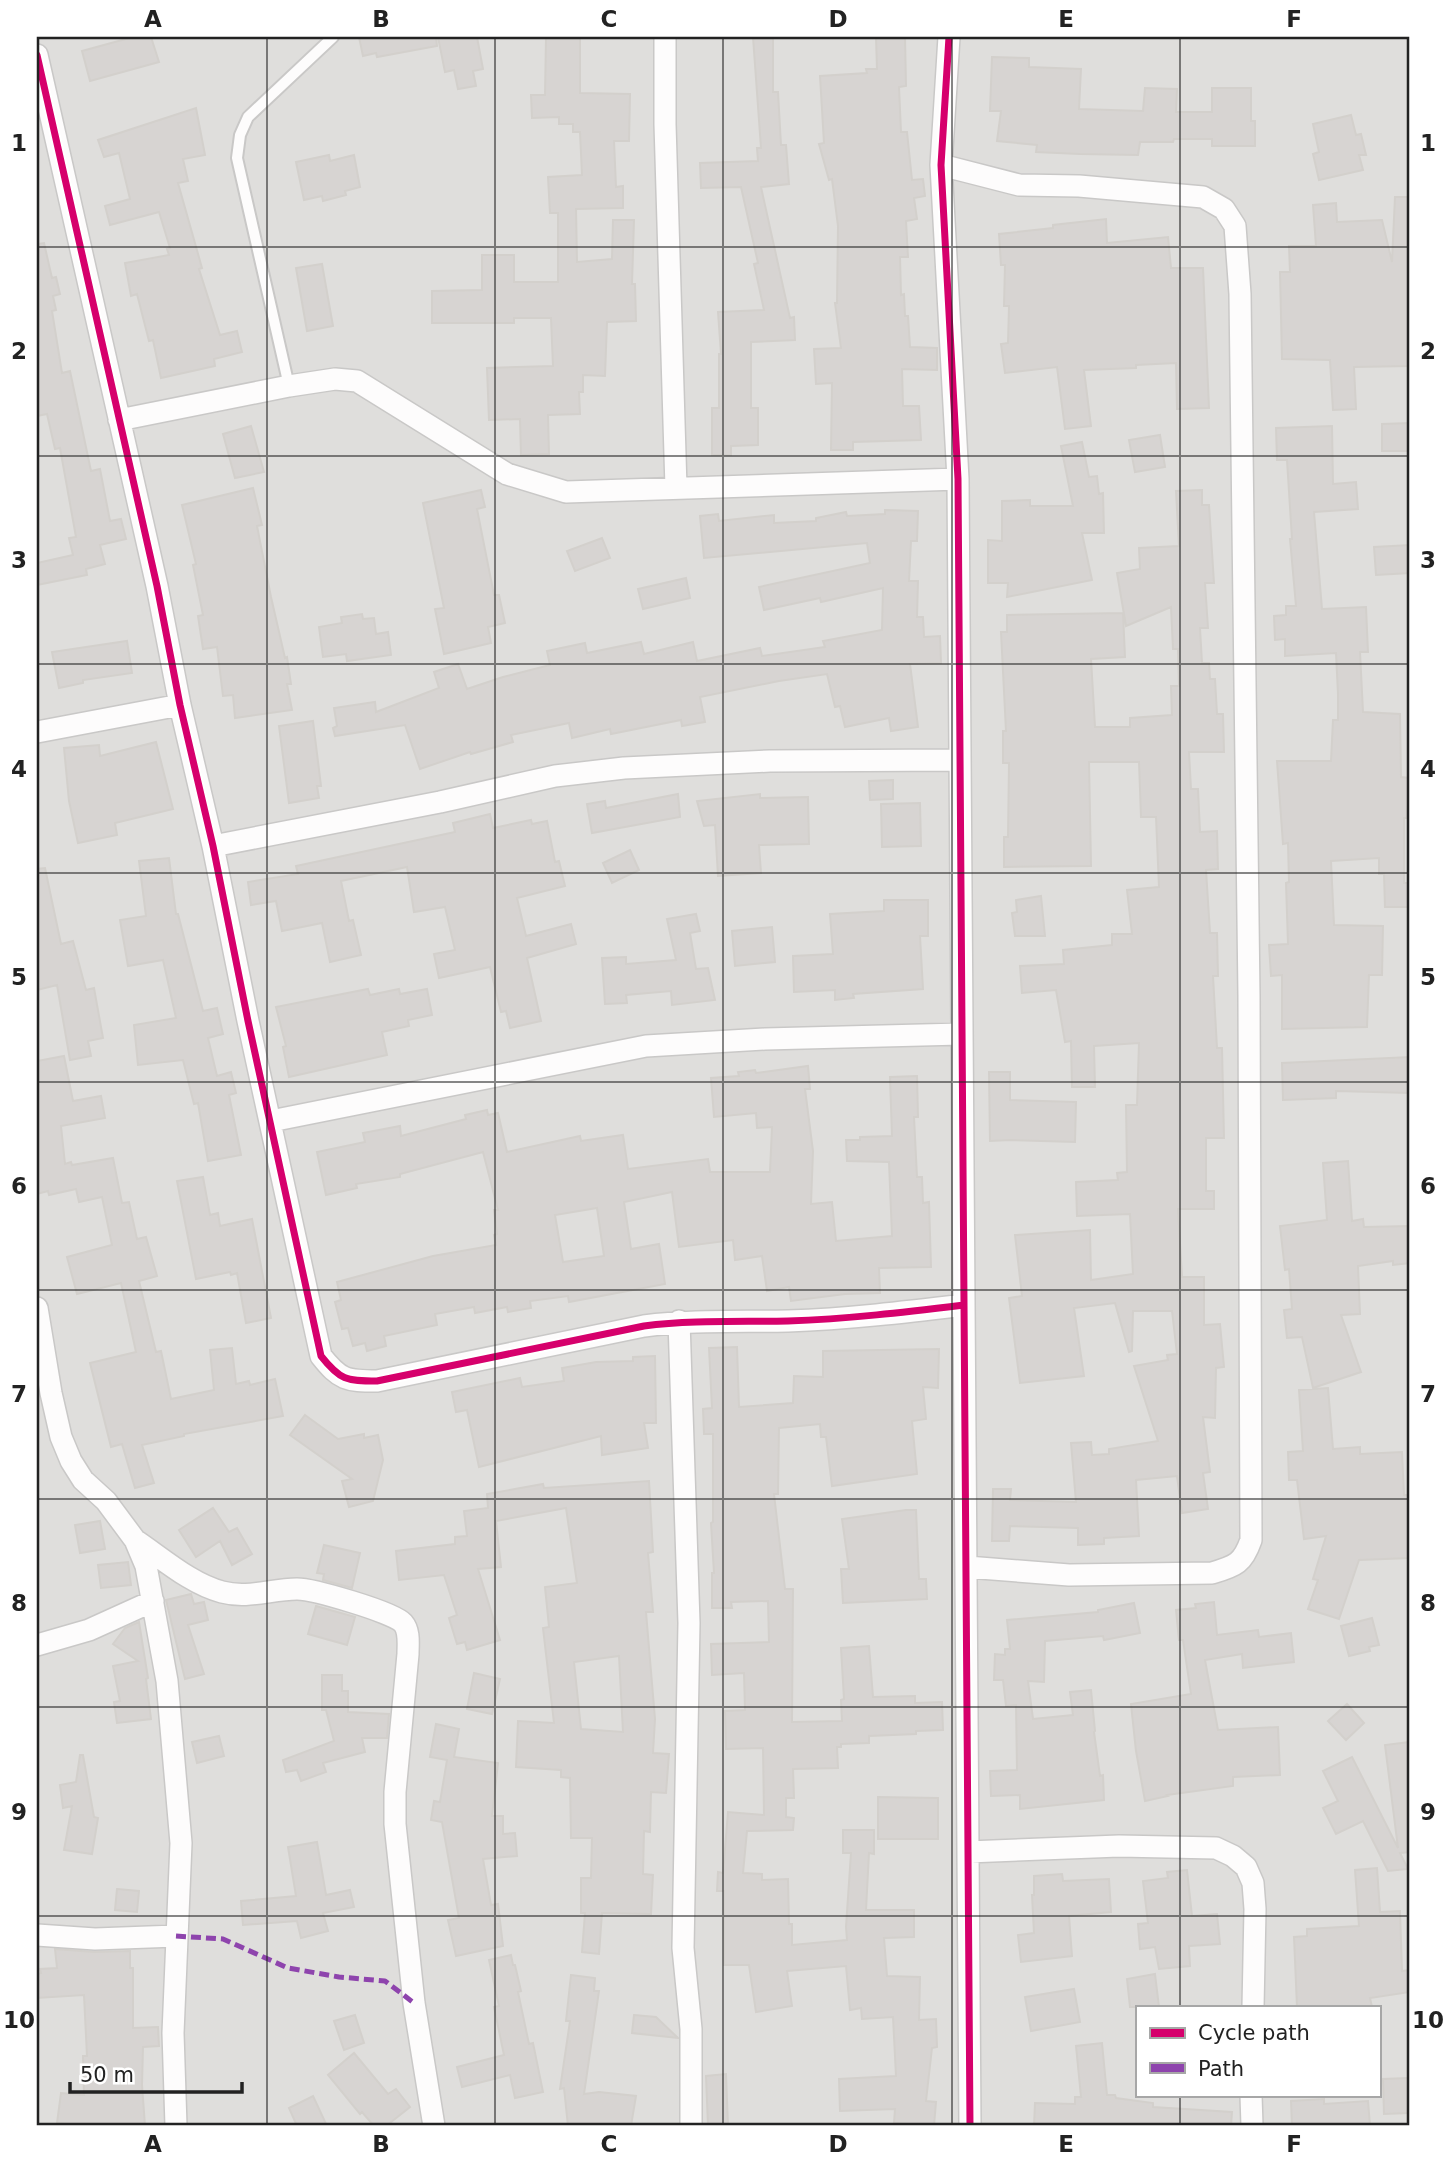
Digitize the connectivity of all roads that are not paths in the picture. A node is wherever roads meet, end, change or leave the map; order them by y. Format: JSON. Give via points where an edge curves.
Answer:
{"nodes":[{"id":1,"x":333,"y":37,"type":"edge"},
{"id":2,"x":665,"y":37,"type":"edge"},
{"id":3,"x":949,"y":37,"type":"edge"},
{"id":4,"x":37,"y":55,"type":"edge"},
{"id":5,"x":45,"y":132,"type":"edge"},
{"id":6,"x":941,"y":165,"type":"junction"},
{"id":7,"x":289,"y":386,"type":"junction"},
{"id":8,"x":119,"y":421,"type":"junction"},
{"id":9,"x":958,"y":479,"type":"junction"},
{"id":10,"x":676,"y":488,"type":"junction"},
{"id":11,"x":180,"y":705,"type":"junction"},
{"id":12,"x":37,"y":732,"type":"edge"},
{"id":13,"x":959,"y":760,"type":"junction"},
{"id":14,"x":213,"y":846,"type":"junction"},
{"id":15,"x":961,"y":1034,"type":"junction"},
{"id":16,"x":271,"y":1121,"type":"junction"},
{"id":17,"x":964,"y":1305,"type":"junction"},
{"id":18,"x":37,"y":1308,"type":"edge"},
{"id":19,"x":679,"y":1321,"type":"junction"},
{"id":20,"x":135,"y":1540,"type":"junction"},
{"id":21,"x":967,"y":1567,"type":"junction"},
{"id":22,"x":153,"y":1601,"type":"junction"},
{"id":23,"x":37,"y":1644,"type":"edge"},
{"id":24,"x":968,"y":1852,"type":"junction"},
{"id":25,"x":37,"y":1935,"type":"edge"},
{"id":26,"x":176,"y":1936,"type":"junction"},
{"id":27,"x":1253,"y":2006,"type":"edge"},
{"id":28,"x":1251,"y":2096,"type":"edge"},
{"id":29,"x":176,"y":2126,"type":"edge"},
{"id":30,"x":434,"y":2126,"type":"edge"},
{"id":31,"x":691,"y":2126,"type":"edge"},
{"id":32,"x":970,"y":2126,"type":"edge"},
{"id":33,"x":1252,"y":2126,"type":"edge"}],
"edges":[{"from":1,"to":7,"type":"lane","via":[[248,117],[237,158]]},
{"from":2,"to":10,"type":"street"},
{"from":3,"to":6,"type":"street"},
{"from":4,"to":5,"type":"street"},
{"from":5,"to":8,"type":"street"},
{"from":6,"to":9,"type":"street"},
{"from":6,"to":21,"type":"street","via":[[1019,185],[1203,197],[1224,209],[1235,226],[1240,293],[1251,1540],[1245,1556],[1232,1567],[1212,1573],[1069,1575]]},
{"from":7,"to":8,"type":"street"},
{"from":7,"to":10,"type":"street","via":[[335,379],[357,381],[507,474],[566,492]]},
{"from":8,"to":11,"type":"street"},
{"from":9,"to":10,"type":"street"},
{"from":9,"to":13,"type":"street"},
{"from":11,"to":12,"type":"street"},
{"from":11,"to":14,"type":"street"},
{"from":13,"to":14,"type":"street","via":[[770,761],[624,768],[555,776]]},
{"from":13,"to":15,"type":"street"},
{"from":14,"to":16,"type":"street"},
{"from":15,"to":16,"type":"street","via":[[646,1045]]},
{"from":15,"to":17,"type":"street"},
{"from":16,"to":19,"type":"street","via":[[321,1356],[335,1374],[355,1381],[377,1381]]},
{"from":17,"to":19,"type":"street","via":[[869,1317]]},
{"from":17,"to":21,"type":"street"},
{"from":18,"to":20,"type":"street","via":[[51,1393],[71,1461]]},
{"from":19,"to":31,"type":"street","via":[[689,1623],[683,1948],[691,2029]]},
{"from":20,"to":22,"type":"street"},
{"from":20,"to":30,"type":"street","via":[[209,1588],[247,1596],[298,1589],[366,1606],[395,1616],[405,1625],[408,1654],[395,1824],[414,2003]]},
{"from":21,"to":24,"type":"street"},
{"from":22,"to":23,"type":"street","via":[[89,1630]]},
{"from":22,"to":26,"type":"street","via":[[167,1681],[181,1843]]},
{"from":24,"to":27,"type":"street","via":[[1119,1846],[1216,1848],[1233,1856],[1246,1867],[1253,1883]]},
{"from":24,"to":32,"type":"street"},
{"from":25,"to":26,"type":"street","via":[[95,1939]]},
{"from":26,"to":29,"type":"street"},
{"from":28,"to":33,"type":"street"}]}
